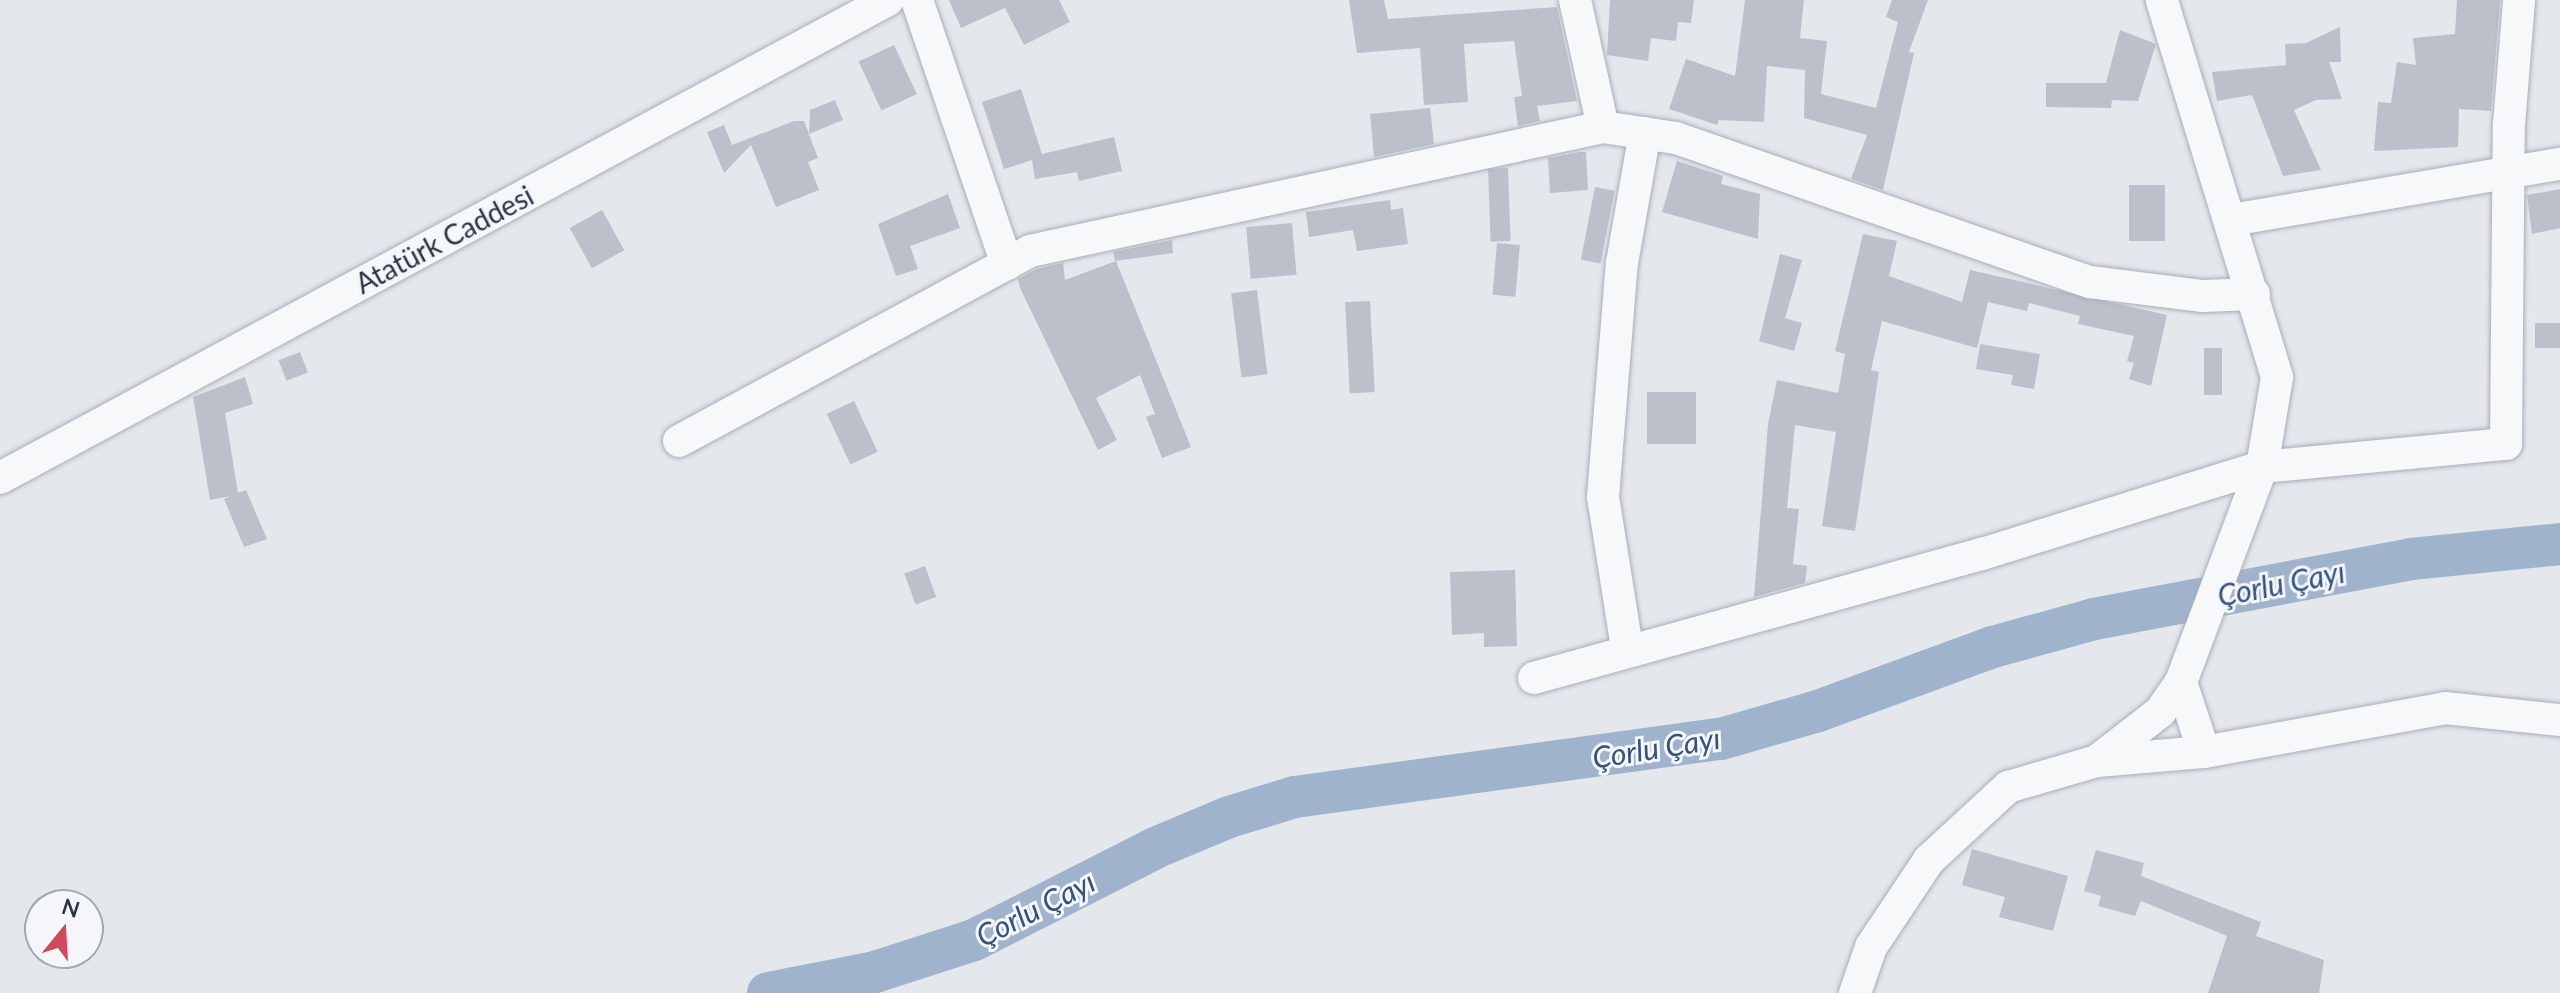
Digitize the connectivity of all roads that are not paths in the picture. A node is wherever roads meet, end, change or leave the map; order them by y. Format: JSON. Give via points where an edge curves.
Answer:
{"nodes":[{"id":1,"x":888,"y":0,"type":"edge"},
{"id":2,"x":917,"y":0,"type":"edge"},
{"id":3,"x":1575,"y":0,"type":"edge"},
{"id":4,"x":2162,"y":0,"type":"edge"},
{"id":5,"x":2519,"y":0,"type":"edge"},
{"id":6,"x":1624,"y":130,"type":"junction"},
{"id":7,"x":2560,"y":164,"type":"edge"},
{"id":8,"x":2509,"y":174,"type":"junction"},
{"id":9,"x":2231,"y":220,"type":"junction"},
{"id":10,"x":1007,"y":264,"type":"junction"},
{"id":11,"x":2254,"y":294,"type":"junction"},
{"id":12,"x":679,"y":441,"type":"dead end"},
{"id":13,"x":2262,"y":467,"type":"junction"},
{"id":14,"x":0,"y":478,"type":"edge"},
{"id":15,"x":1627,"y":648,"type":"junction"},
{"id":16,"x":1534,"y":678,"type":"dead end"},
{"id":17,"x":2181,"y":682,"type":"junction"},
{"id":18,"x":2560,"y":720,"type":"edge"},
{"id":19,"x":2204,"y":752,"type":"junction"},
{"id":20,"x":2097,"y":761,"type":"junction"},
{"id":21,"x":1855,"y":993,"type":"edge"}],
"edges":[{"from":1,"to":14,"type":"street","name":"Atatürk Caddesi"},
{"from":2,"to":10,"type":"street"},
{"from":3,"to":6,"type":"street"},
{"from":4,"to":9,"type":"street"},
{"from":5,"to":8,"type":"street"},
{"from":6,"to":10,"type":"street","via":[[1030,251]]},
{"from":6,"to":11,"type":"street","via":[[1676,138],[2090,282],[2203,296]]},
{"from":6,"to":15,"type":"street","via":[[1639,168],[1622,263],[1603,497]]},
{"from":7,"to":8,"type":"street"},
{"from":8,"to":9,"type":"street"},
{"from":8,"to":13,"type":"street","via":[[2506,444]]},
{"from":9,"to":11,"type":"street"},
{"from":10,"to":12,"type":"street"},
{"from":11,"to":13,"type":"street","via":[[2277,377]]},
{"from":13,"to":15,"type":"street","via":[[1982,554]]},
{"from":13,"to":17,"type":"street"},
{"from":15,"to":16,"type":"street"},
{"from":17,"to":19,"type":"street"},
{"from":17,"to":20,"type":"street","via":[[2160,712]]},
{"from":18,"to":19,"type":"street","via":[[2445,708]]},
{"from":19,"to":20,"type":"street"},
{"from":20,"to":21,"type":"street","via":[[2008,787],[1929,860],[1871,947]]}]}
